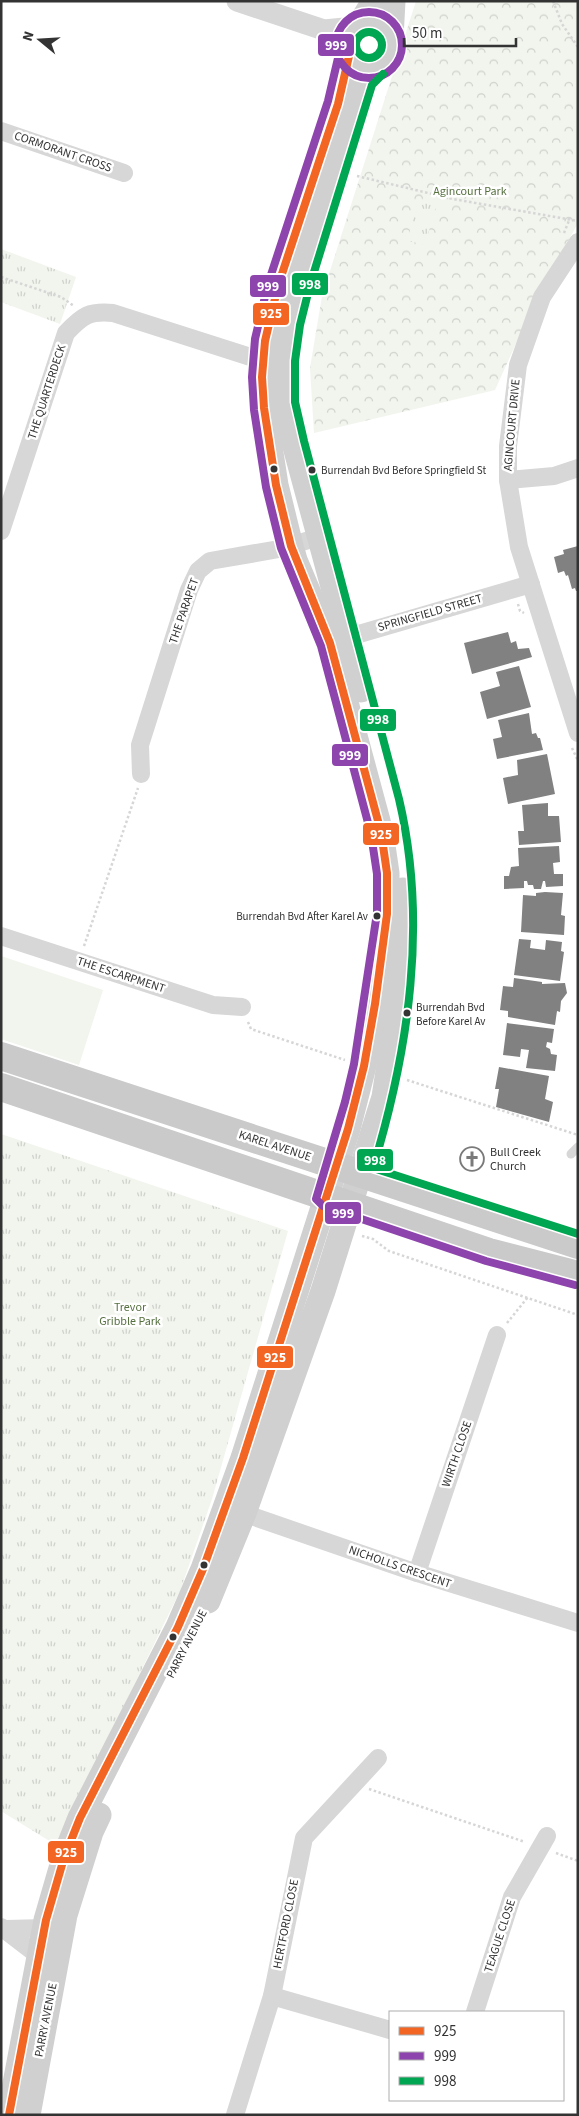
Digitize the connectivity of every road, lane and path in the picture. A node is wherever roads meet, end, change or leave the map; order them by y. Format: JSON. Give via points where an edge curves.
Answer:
{"nodes":[{"id":1,"x":237,"y":1,"type":"edge"},
{"id":2,"x":374,"y":1,"type":"edge"},
{"id":3,"x":393,"y":1,"type":"edge"},
{"id":4,"x":553,"y":1,"type":"edge"},
{"id":5,"x":391,"y":38,"type":"junction"},
{"id":6,"x":352,"y":39,"type":"junction"},
{"id":7,"x":578,"y":47,"type":"edge"},
{"id":8,"x":376,"y":67,"type":"junction"},
{"id":9,"x":1,"y":131,"type":"edge"},
{"id":10,"x":124,"y":173,"type":"dead end"},
{"id":11,"x":357,"y":176,"type":"dead end"},
{"id":12,"x":578,"y":220,"type":"edge"},
{"id":13,"x":578,"y":242,"type":"edge"},
{"id":14,"x":1,"y":278,"type":"edge"},
{"id":15,"x":76,"y":309,"type":"dead end"},
{"id":16,"x":274,"y":360,"type":"junction"},
{"id":17,"x":578,"y":468,"type":"edge"},
{"id":18,"x":508,"y":480,"type":"junction"},
{"id":19,"x":1,"y":532,"type":"edge"},
{"id":20,"x":319,"y":537,"type":"junction"},
{"id":21,"x":291,"y":546,"type":"junction"},
{"id":22,"x":531,"y":584,"type":"junction"},
{"id":23,"x":339,"y":640,"type":"junction"},
{"id":24,"x":578,"y":733,"type":"edge"},
{"id":25,"x":141,"y":774,"type":"joint"},
{"id":26,"x":1,"y":936,"type":"edge"},
{"id":27,"x":79,"y":962,"type":"junction"},
{"id":28,"x":242,"y":1007,"type":"joint"},
{"id":29,"x":1,"y":1056,"type":"edge"},
{"id":30,"x":350,"y":1061,"type":"dead end"},
{"id":31,"x":398,"y":1077,"type":"dead end"},
{"id":32,"x":1,"y":1087,"type":"edge"},
{"id":33,"x":578,"y":1135,"type":"edge"},
{"id":34,"x":578,"y":1146,"type":"edge"},
{"id":35,"x":571,"y":1154,"type":"dead end"},
{"id":36,"x":348,"y":1170,"type":"junction"},
{"id":37,"x":338,"y":1201,"type":"junction"},
{"id":38,"x":357,"y":1234,"type":"dead end"},
{"id":39,"x":578,"y":1245,"type":"edge"},
{"id":40,"x":578,"y":1275,"type":"edge"},
{"id":41,"x":528,"y":1297,"type":"junction"},
{"id":42,"x":578,"y":1315,"type":"edge"},
{"id":43,"x":497,"y":1335,"type":"joint"},
{"id":44,"x":234,"y":1510,"type":"junction"},
{"id":45,"x":417,"y":1574,"type":"junction"},
{"id":46,"x":578,"y":1623,"type":"edge"},
{"id":47,"x":378,"y":1758,"type":"dead end"},
{"id":48,"x":354,"y":1784,"type":"junction"},
{"id":49,"x":544,"y":1842,"type":"junction"},
{"id":50,"x":578,"y":1861,"type":"edge"},
{"id":51,"x":4,"y":1928,"type":"edge"},
{"id":52,"x":53,"y":1930,"type":"junction"},
{"id":53,"x":48,"y":1958,"type":"junction"},
{"id":54,"x":272,"y":1996,"type":"junction"},
{"id":55,"x":474,"y":2011,"type":"edge"},
{"id":56,"x":389,"y":2030,"type":"edge"},
{"id":57,"x":9,"y":2115,"type":"edge"},
{"id":58,"x":28,"y":2115,"type":"edge"},
{"id":59,"x":235,"y":2115,"type":"edge"}],
"edges":[{"from":1,"to":6,"type":"street"},
{"from":2,"to":6,"type":"main road"},
{"from":3,"to":5,"type":"main road"},
{"from":4,"to":7,"type":"path","via":[[562,24]]},
{"from":5,"to":6,"type":"main road","via":[[387,30],[377,24]]},
{"from":5,"to":8,"type":"main road","via":[[390,54]]},
{"from":6,"to":8,"type":"main road","via":[[355,64]]},
{"from":6,"to":16,"type":"main road","via":[[338,104],[269,321]]},
{"from":8,"to":16,"type":"main road","via":[[363,79],[290,323]]},
{"from":9,"to":10,"type":"street","name":"CORMORANT CROSS"},
{"from":11,"to":12,"type":"path","via":[[453,199]]},
{"from":13,"to":18,"type":"street","name":"AGINCOURT DRIVE","via":[[542,297],[518,365],[508,446]]},
{"from":14,"to":15,"type":"path","via":[[61,297]]},
{"from":16,"to":19,"type":"street","name":"THE QUARTERDECK","via":[[113,313],[82,316],[66,333]]},
{"from":16,"to":20,"type":"main road"},
{"from":16,"to":21,"type":"main road","via":[[264,408],[276,485]]},
{"from":17,"to":18,"type":"street","via":[[554,476]]},
{"from":18,"to":22,"type":"street","name":"AGINCOURT DRIVE","via":[[519,547]]},
{"from":20,"to":21,"type":"street","name":"THE PARAPET"},
{"from":20,"to":23,"type":"main road"},
{"from":21,"to":23,"type":"main road","via":[[295,560]]},
{"from":21,"to":25,"type":"street","name":"THE PARAPET","via":[[210,562],[198,571],[189,590],[140,745]]},
{"from":22,"to":23,"type":"street","name":"SPRINGFIELD STREET"},
{"from":22,"to":24,"type":"street","name":"AGINCOURT DRIVE"},
{"from":23,"to":36,"type":"main road","name":"PARRY AVENUE","via":[[386,789],[399,851],[403,899],[404,968],[384,1097]]},
{"from":25,"to":27,"type":"path"},
{"from":26,"to":27,"type":"street","name":"THE ESCARPMENT"},
{"from":27,"to":28,"type":"street","name":"THE ESCARPMENT","via":[[213,1005]]},
{"from":28,"to":30,"type":"path","via":[[251,1030]]},
{"from":29,"to":36,"type":"main road","name":"KAREL AVENUE"},
{"from":31,"to":33,"type":"path"},
{"from":32,"to":37,"type":"main road"},
{"from":34,"to":35,"type":"lane"},
{"from":36,"to":37,"type":"main road","name":"PARRY AVENUE"},
{"from":36,"to":39,"type":"main road","name":"KAREL AVENUE"},
{"from":37,"to":40,"type":"main road","via":[[489,1252]]},
{"from":37,"to":44,"type":"main road","name":"PARRY AVENUE","via":[[323,1290]]},
{"from":38,"to":41,"type":"path","via":[[373,1239],[389,1251]]},
{"from":41,"to":42,"type":"path"},
{"from":41,"to":43,"type":"path"},
{"from":43,"to":45,"type":"street","name":"WIRTH CLOSE"},
{"from":44,"to":45,"type":"street","name":"NICHOLLS CRESCENT"},
{"from":44,"to":52,"type":"main road","name":"PARRY AVENUE","via":[[198,1622],[91,1832],[73,1887]]},
{"from":45,"to":46,"type":"street","name":"NICHOLLS CRESCENT"},
{"from":47,"to":48,"type":"street","name":"HERTFORD CLOSE"},
{"from":48,"to":49,"type":"path"},
{"from":48,"to":54,"type":"street","name":"HERTFORD CLOSE","via":[[304,1838]]},
{"from":49,"to":50,"type":"path"},
{"from":49,"to":55,"type":"street","name":"TEAGUE CLOSE","via":[[512,1897]]},
{"from":51,"to":52,"type":"street"},
{"from":51,"to":53,"type":"street"},
{"from":52,"to":53,"type":"main road","name":"PARRY AVENUE"},
{"from":53,"to":57,"type":"main road","name":"PARRY AVENUE"},
{"from":53,"to":58,"type":"main road","name":"PARRY AVENUE"},
{"from":54,"to":56,"type":"street"},
{"from":54,"to":59,"type":"street","name":"HERTFORD CLOSE"}]}
